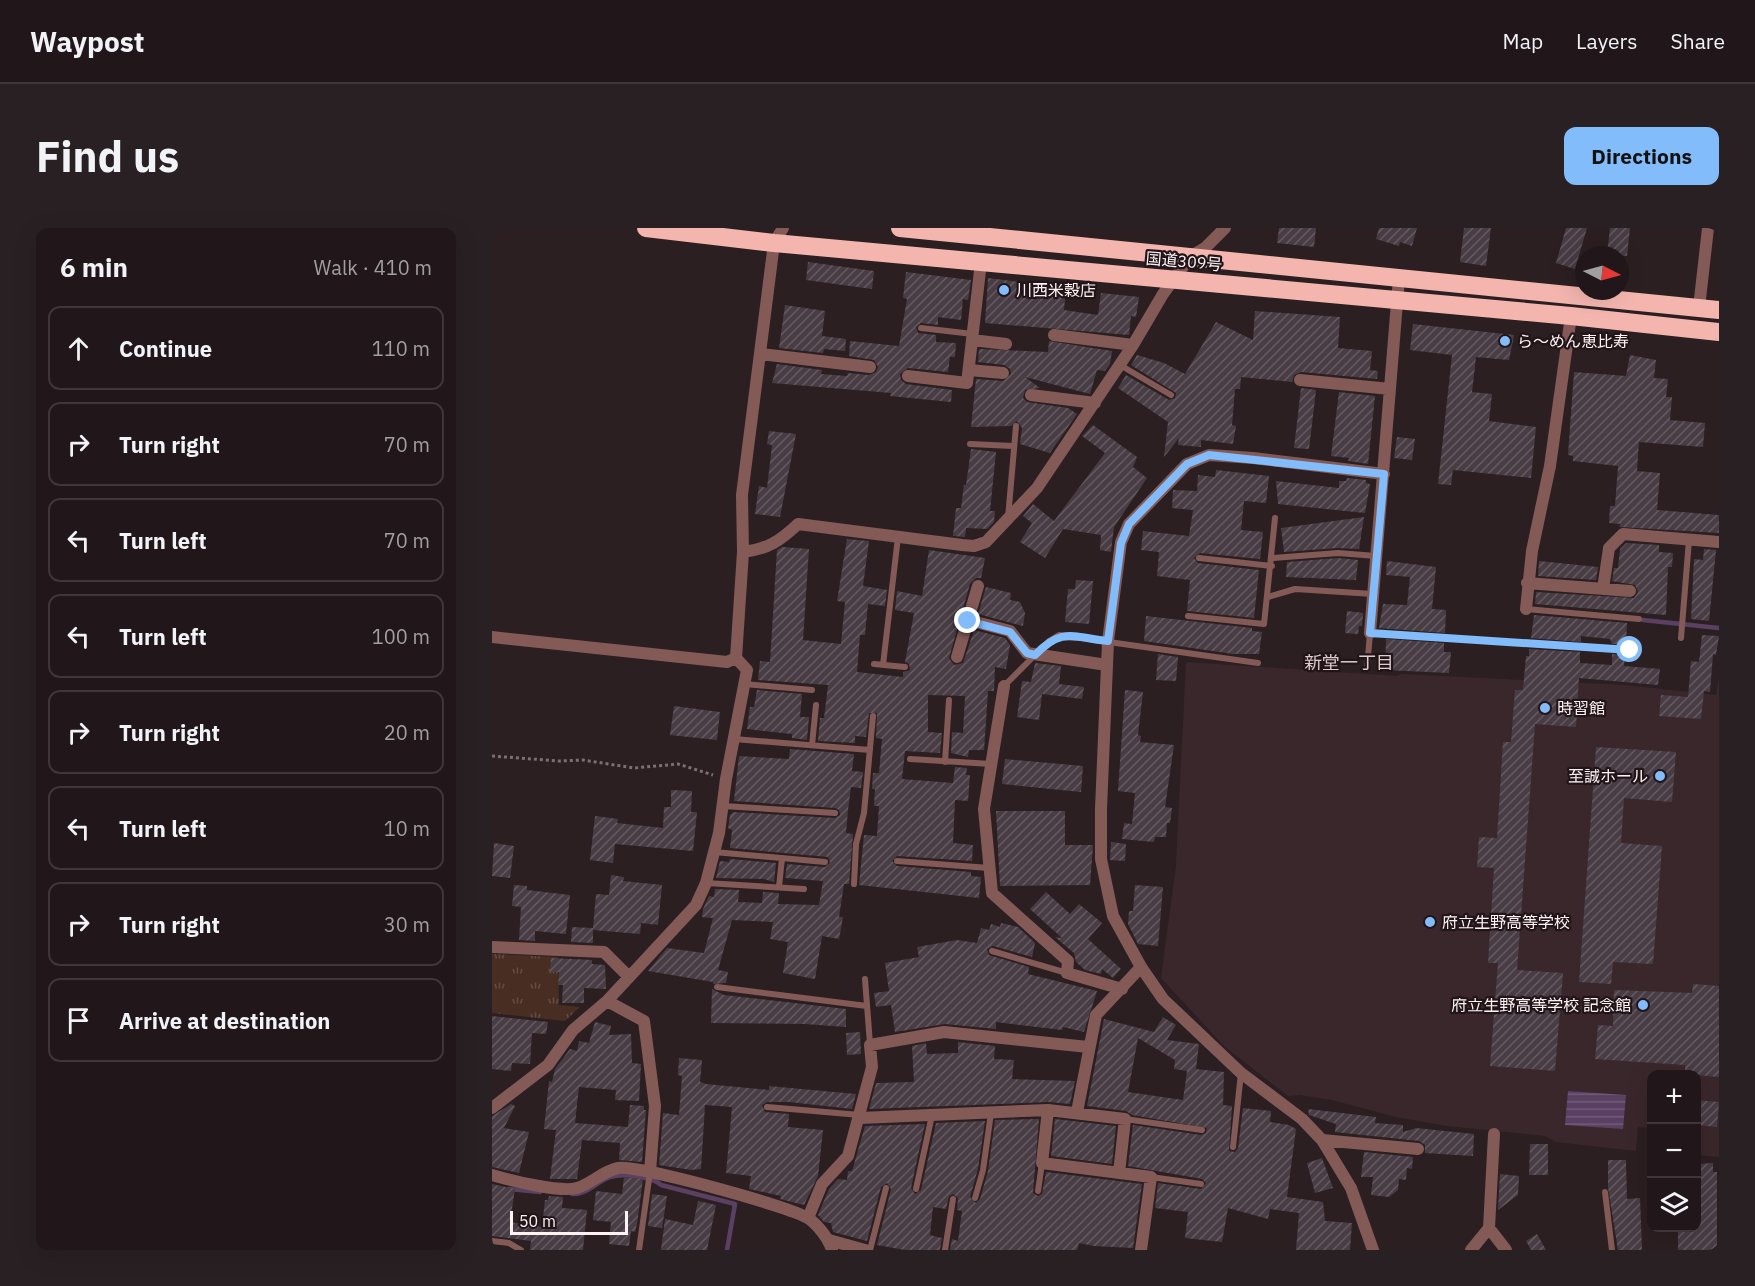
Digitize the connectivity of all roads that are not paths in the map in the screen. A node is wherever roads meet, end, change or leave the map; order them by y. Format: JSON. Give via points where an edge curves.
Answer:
{"nodes":[{"id":1,"x":645,"y":228,"type":"edge"},
{"id":2,"x":900,"y":228,"type":"edge"},
{"id":3,"x":1225,"y":228,"type":"edge"},
{"id":4,"x":1708,"y":228,"type":"edge"},
{"id":5,"x":779,"y":236,"type":"edge"},
{"id":6,"x":1190,"y":257,"type":"junction"},
{"id":7,"x":981,"y":261,"type":"junction"},
{"id":8,"x":1399,"y":278,"type":"junction"},
{"id":9,"x":1175,"y":280,"type":"junction"},
{"id":10,"x":1396,"y":302,"type":"junction"},
{"id":11,"x":1699,"y":308,"type":"junction"},
{"id":12,"x":1719,"y":310,"type":"edge"},
{"id":13,"x":1572,"y":316,"type":"junction"},
{"id":14,"x":921,"y":328,"type":"dead end"},
{"id":15,"x":1719,"y":332,"type":"edge"},
{"id":16,"x":1054,"y":335,"type":"dead end"},
{"id":17,"x":972,"y":337,"type":"junction"},
{"id":18,"x":1006,"y":344,"type":"dead end"},
{"id":19,"x":1133,"y":345,"type":"junction"},
{"id":20,"x":761,"y":354,"type":"junction"},
{"id":21,"x":1120,"y":365,"type":"junction"},
{"id":22,"x":870,"y":367,"type":"dead end"},
{"id":23,"x":969,"y":370,"type":"junction"},
{"id":24,"x":1003,"y":373,"type":"dead end"},
{"id":25,"x":908,"y":376,"type":"dead end"},
{"id":26,"x":1300,"y":380,"type":"dead end"},
{"id":27,"x":1390,"y":389,"type":"junction"},
{"id":28,"x":1031,"y":395,"type":"dead end"},
{"id":29,"x":1171,"y":395,"type":"dead end"},
{"id":30,"x":1095,"y":403,"type":"junction"},
{"id":31,"x":1016,"y":426,"type":"dead end"},
{"id":32,"x":970,"y":444,"type":"dead end"},
{"id":33,"x":1013,"y":446,"type":"junction"},
{"id":34,"x":1384,"y":474,"type":"junction"},
{"id":35,"x":1275,"y":518,"type":"dead end"},
{"id":36,"x":1009,"y":520,"type":"junction"},
{"id":37,"x":898,"y":537,"type":"junction"},
{"id":38,"x":1689,"y":540,"type":"junction"},
{"id":39,"x":1719,"y":542,"type":"edge"},
{"id":40,"x":743,"y":552,"type":"junction"},
{"id":41,"x":1376,"y":556,"type":"junction"},
{"id":42,"x":1199,"y":558,"type":"dead end"},
{"id":43,"x":1273,"y":558,"type":"junction"},
{"id":44,"x":1272,"y":566,"type":"junction"},
{"id":45,"x":1527,"y":583,"type":"junction"},
{"id":46,"x":978,"y":586,"type":"dead end"},
{"id":47,"x":1603,"y":589,"type":"junction"},
{"id":48,"x":1630,"y":591,"type":"dead end"},
{"id":49,"x":1373,"y":594,"type":"junction"},
{"id":50,"x":1268,"y":597,"type":"junction"},
{"id":51,"x":1526,"y":609,"type":"joint"},
{"id":52,"x":1188,"y":616,"type":"dead end"},
{"id":53,"x":1639,"y":619,"type":"dead end"},
{"id":54,"x":968,"y":621,"type":"junction"},
{"id":55,"x":1370,"y":633,"type":"junction"},
{"id":56,"x":492,"y":637,"type":"edge"},
{"id":57,"x":1681,"y":638,"type":"dead end"},
{"id":58,"x":1108,"y":641,"type":"junction"},
{"id":59,"x":1630,"y":650,"type":"dead end"},
{"id":60,"x":1035,"y":655,"type":"junction"},
{"id":61,"x":957,"y":657,"type":"dead end"},
{"id":62,"x":736,"y":658,"type":"junction"},
{"id":63,"x":1258,"y":663,"type":"dead end"},
{"id":64,"x":874,"y":664,"type":"dead end"},
{"id":65,"x":883,"y":664,"type":"junction"},
{"id":66,"x":1107,"y":665,"type":"junction"},
{"id":67,"x":904,"y":667,"type":"dead end"},
{"id":68,"x":1367,"y":669,"type":"dead end"},
{"id":69,"x":744,"y":684,"type":"junction"},
{"id":70,"x":1004,"y":686,"type":"joint"},
{"id":71,"x":812,"y":690,"type":"dead end"},
{"id":72,"x":949,"y":700,"type":"dead end"},
{"id":73,"x":816,"y":705,"type":"dead end"},
{"id":74,"x":873,"y":717,"type":"dead end"},
{"id":75,"x":734,"y":739,"type":"junction"},
{"id":76,"x":812,"y":745,"type":"junction"},
{"id":77,"x":870,"y":750,"type":"junction"},
{"id":78,"x":910,"y":759,"type":"dead end"},
{"id":79,"x":945,"y":762,"type":"junction"},
{"id":80,"x":991,"y":764,"type":"junction"},
{"id":81,"x":722,"y":806,"type":"junction"},
{"id":82,"x":835,"y":813,"type":"dead end"},
{"id":83,"x":714,"y":852,"type":"junction"},
{"id":84,"x":782,"y":858,"type":"junction"},
{"id":85,"x":897,"y":861,"type":"dead end"},
{"id":86,"x":825,"y":862,"type":"dead end"},
{"id":87,"x":989,"y":868,"type":"junction"},
{"id":88,"x":706,"y":883,"type":"junction"},
{"id":89,"x":854,"y":884,"type":"dead end"},
{"id":90,"x":779,"y":887,"type":"junction"},
{"id":91,"x":804,"y":889,"type":"dead end"},
{"id":92,"x":492,"y":947,"type":"edge"},
{"id":93,"x":992,"y":951,"type":"dead end"},
{"id":94,"x":1141,"y":967,"type":"junction"},
{"id":95,"x":1067,"y":973,"type":"junction"},
{"id":96,"x":628,"y":976,"type":"junction"},
{"id":97,"x":865,"y":979,"type":"dead end"},
{"id":98,"x":717,"y":987,"type":"dead end"},
{"id":99,"x":1122,"y":989,"type":"junction"},
{"id":100,"x":607,"y":1001,"type":"junction"},
{"id":101,"x":867,"y":1006,"type":"junction"},
{"id":102,"x":870,"y":1045,"type":"junction"},
{"id":103,"x":1088,"y":1047,"type":"junction"},
{"id":104,"x":1241,"y":1073,"type":"junction"},
{"id":105,"x":768,"y":1107,"type":"dead end"},
{"id":106,"x":492,"y":1108,"type":"edge"},
{"id":107,"x":1048,"y":1110,"type":"junction"},
{"id":108,"x":1077,"y":1112,"type":"junction"},
{"id":109,"x":991,"y":1113,"type":"junction"},
{"id":110,"x":932,"y":1115,"type":"junction"},
{"id":111,"x":860,"y":1116,"type":"junction"},
{"id":112,"x":1125,"y":1119,"type":"junction"},
{"id":113,"x":1202,"y":1130,"type":"dead end"},
{"id":114,"x":1494,"y":1134,"type":"dead end"},
{"id":115,"x":1322,"y":1140,"type":"junction"},
{"id":116,"x":1233,"y":1148,"type":"dead end"},
{"id":117,"x":1418,"y":1149,"type":"dead end"},
{"id":118,"x":1042,"y":1163,"type":"junction"},
{"id":119,"x":650,"y":1173,"type":"junction"},
{"id":120,"x":1119,"y":1173,"type":"junction"},
{"id":121,"x":492,"y":1175,"type":"edge"},
{"id":122,"x":1151,"y":1178,"type":"junction"},
{"id":123,"x":1201,"y":1184,"type":"dead end"},
{"id":124,"x":886,"y":1188,"type":"dead end"},
{"id":125,"x":916,"y":1190,"type":"dead end"},
{"id":126,"x":1038,"y":1191,"type":"dead end"},
{"id":127,"x":1605,"y":1192,"type":"dead end"},
{"id":128,"x":975,"y":1198,"type":"dead end"},
{"id":129,"x":953,"y":1199,"type":"dead end"},
{"id":130,"x":808,"y":1218,"type":"junction"},
{"id":131,"x":1489,"y":1228,"type":"junction"},
{"id":132,"x":492,"y":1241,"type":"edge"},
{"id":133,"x":831,"y":1245,"type":"edge"},
{"id":134,"x":521,"y":1250,"type":"edge"},
{"id":135,"x":639,"y":1250,"type":"edge"},
{"id":136,"x":865,"y":1250,"type":"edge"},
{"id":137,"x":870,"y":1250,"type":"edge"},
{"id":138,"x":945,"y":1250,"type":"edge"},
{"id":139,"x":1141,"y":1250,"type":"edge"},
{"id":140,"x":1373,"y":1250,"type":"edge"},
{"id":141,"x":1471,"y":1250,"type":"edge"},
{"id":142,"x":1506,"y":1250,"type":"edge"},
{"id":143,"x":1612,"y":1250,"type":"edge"}],
"edges":[{"from":1,"to":5,"type":"highway","name":"国道309号"},
{"from":2,"to":6,"type":"highway","name":"国道309号"},
{"from":3,"to":6,"type":"street"},
{"from":4,"to":11,"type":"street"},
{"from":5,"to":7,"type":"highway","name":"国道309号"},
{"from":5,"to":20,"type":"street"},
{"from":6,"to":8,"type":"highway","name":"国道309号"},
{"from":6,"to":9,"type":"street"},
{"from":7,"to":9,"type":"highway","name":"国道309号"},
{"from":7,"to":17,"type":"street"},
{"from":8,"to":10,"type":"street"},
{"from":8,"to":11,"type":"highway","name":"国道309号"},
{"from":9,"to":10,"type":"highway","name":"国道309号"},
{"from":9,"to":19,"type":"street"},
{"from":10,"to":13,"type":"highway","name":"国道309号"},
{"from":10,"to":27,"type":"street"},
{"from":11,"to":12,"type":"highway","name":"国道309号"},
{"from":13,"to":15,"type":"highway","name":"国道309号"},
{"from":13,"to":45,"type":"street","via":[[1551,466]]},
{"from":14,"to":17,"type":"lane"},
{"from":16,"to":19,"type":"street"},
{"from":17,"to":18,"type":"street"},
{"from":17,"to":23,"type":"street"},
{"from":19,"to":21,"type":"street"},
{"from":20,"to":22,"type":"street"},
{"from":20,"to":40,"type":"street","via":[[742,495]]},
{"from":21,"to":29,"type":"lane"},
{"from":21,"to":30,"type":"street"},
{"from":23,"to":24,"type":"street"},
{"from":23,"to":25,"type":"street","via":[[967,383]]},
{"from":26,"to":27,"type":"street"},
{"from":27,"to":34,"type":"street"},
{"from":28,"to":30,"type":"street"},
{"from":30,"to":36,"type":"street","via":[[1037,488]]},
{"from":31,"to":33,"type":"lane"},
{"from":32,"to":33,"type":"lane"},
{"from":33,"to":36,"type":"lane","via":[[1006,515]]},
{"from":34,"to":41,"type":"street"},
{"from":34,"to":58,"type":"street","via":[[1236,456],[1209,455],[1187,464],[1129,524],[1121,543]]},
{"from":35,"to":43,"type":"lane"},
{"from":36,"to":37,"type":"street","via":[[986,542],[974,546]]},
{"from":37,"to":40,"type":"street","via":[[798,524],[765,549]]},
{"from":37,"to":65,"type":"lane"},
{"from":38,"to":39,"type":"street"},
{"from":38,"to":47,"type":"street","via":[[1623,534],[1609,548]]},
{"from":38,"to":57,"type":"lane"},
{"from":40,"to":62,"type":"street"},
{"from":41,"to":43,"type":"lane"},
{"from":41,"to":49,"type":"street"},
{"from":42,"to":44,"type":"lane"},
{"from":43,"to":44,"type":"lane"},
{"from":44,"to":50,"type":"lane"},
{"from":45,"to":47,"type":"street"},
{"from":45,"to":51,"type":"street"},
{"from":46,"to":54,"type":"street"},
{"from":47,"to":48,"type":"street"},
{"from":49,"to":50,"type":"lane","via":[[1295,589]]},
{"from":49,"to":55,"type":"street"},
{"from":50,"to":52,"type":"lane","via":[[1264,624]]},
{"from":51,"to":53,"type":"lane"},
{"from":54,"to":60,"type":"street","via":[[1010,632],[1027,653]]},
{"from":54,"to":61,"type":"street"},
{"from":55,"to":59,"type":"lane"},
{"from":55,"to":68,"type":"lane"},
{"from":56,"to":62,"type":"street","via":[[728,662]]},
{"from":58,"to":60,"type":"lane","via":[[1059,635]]},
{"from":58,"to":63,"type":"lane"},
{"from":58,"to":66,"type":"street"},
{"from":60,"to":66,"type":"street"},
{"from":60,"to":70,"type":"lane"},
{"from":62,"to":69,"type":"street","via":[[747,669]]},
{"from":64,"to":65,"type":"lane"},
{"from":65,"to":67,"type":"lane"},
{"from":66,"to":94,"type":"street","via":[[1101,859],[1113,916]]},
{"from":69,"to":71,"type":"lane"},
{"from":69,"to":75,"type":"street"},
{"from":70,"to":80,"type":"street"},
{"from":72,"to":79,"type":"lane"},
{"from":73,"to":76,"type":"lane"},
{"from":74,"to":77,"type":"lane"},
{"from":75,"to":76,"type":"lane"},
{"from":75,"to":81,"type":"street"},
{"from":76,"to":77,"type":"lane"},
{"from":77,"to":89,"type":"lane"},
{"from":78,"to":79,"type":"lane"},
{"from":79,"to":80,"type":"lane"},
{"from":80,"to":87,"type":"street","via":[[984,809]]},
{"from":81,"to":82,"type":"lane"},
{"from":81,"to":83,"type":"street"},
{"from":83,"to":84,"type":"lane"},
{"from":83,"to":88,"type":"street"},
{"from":84,"to":86,"type":"lane"},
{"from":84,"to":90,"type":"lane"},
{"from":85,"to":87,"type":"lane"},
{"from":87,"to":95,"type":"street","via":[[992,893],[1068,961]]},
{"from":88,"to":90,"type":"lane"},
{"from":88,"to":96,"type":"street","via":[[696,905]]},
{"from":90,"to":91,"type":"lane"},
{"from":92,"to":96,"type":"street","via":[[604,952]]},
{"from":93,"to":95,"type":"lane"},
{"from":94,"to":99,"type":"street"},
{"from":94,"to":104,"type":"street","via":[[1163,999]]},
{"from":95,"to":99,"type":"street"},
{"from":96,"to":100,"type":"street"},
{"from":97,"to":101,"type":"lane"},
{"from":98,"to":101,"type":"lane"},
{"from":99,"to":103,"type":"street","via":[[1096,1015]]},
{"from":100,"to":106,"type":"street","via":[[573,1030],[548,1065]]},
{"from":100,"to":119,"type":"street","via":[[644,1021],[655,1106]]},
{"from":101,"to":102,"type":"lane"},
{"from":102,"to":103,"type":"street","via":[[945,1032]]},
{"from":102,"to":111,"type":"street","via":[[872,1067]]},
{"from":103,"to":108,"type":"street"},
{"from":104,"to":115,"type":"street","via":[[1302,1119]]},
{"from":104,"to":116,"type":"lane"},
{"from":105,"to":111,"type":"lane"},
{"from":107,"to":108,"type":"street"},
{"from":107,"to":109,"type":"street"},
{"from":107,"to":118,"type":"street"},
{"from":108,"to":112,"type":"street"},
{"from":109,"to":110,"type":"street"},
{"from":109,"to":128,"type":"lane"},
{"from":110,"to":111,"type":"street"},
{"from":110,"to":125,"type":"lane"},
{"from":111,"to":130,"type":"street","via":[[848,1156],[822,1184]]},
{"from":112,"to":113,"type":"lane"},
{"from":112,"to":120,"type":"street"},
{"from":114,"to":131,"type":"street"},
{"from":115,"to":117,"type":"street"},
{"from":115,"to":140,"type":"street","via":[[1351,1188]]},
{"from":118,"to":120,"type":"street"},
{"from":118,"to":126,"type":"lane"},
{"from":119,"to":121,"type":"street","via":[[619,1168],[576,1189],[518,1183]]},
{"from":119,"to":130,"type":"street","via":[[735,1194]]},
{"from":119,"to":135,"type":"lane"},
{"from":120,"to":122,"type":"street"},
{"from":122,"to":123,"type":"lane"},
{"from":122,"to":139,"type":"street"},
{"from":124,"to":137,"type":"lane"},
{"from":127,"to":143,"type":"lane"},
{"from":129,"to":138,"type":"lane"},
{"from":130,"to":133,"type":"street"},
{"from":131,"to":141,"type":"street"},
{"from":131,"to":142,"type":"street"},
{"from":132,"to":134,"type":"lane","via":[[509,1243]]},
{"from":133,"to":136,"type":"street"}]}
